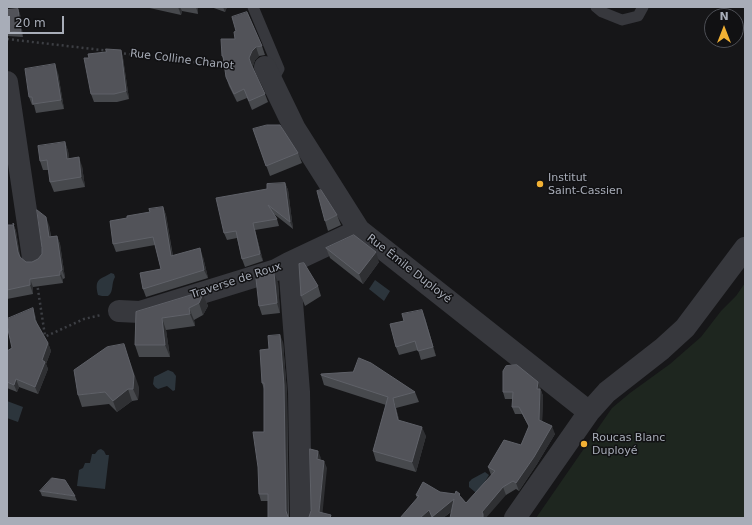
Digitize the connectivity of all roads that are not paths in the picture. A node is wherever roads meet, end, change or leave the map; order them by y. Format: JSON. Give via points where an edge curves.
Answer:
{"nodes":[{"id":1,"x":253,"y":7,"type":"edge"},
{"id":2,"x":596,"y":7,"type":"edge"},
{"id":3,"x":643,"y":7,"type":"edge"},
{"id":4,"x":269,"y":74,"type":"joint"},
{"id":5,"x":7,"y":82,"type":"edge"},
{"id":6,"x":13,"y":171,"type":"edge"},
{"id":7,"x":359,"y":230,"type":"junction"},
{"id":8,"x":745,"y":248,"type":"edge"},
{"id":9,"x":33,"y":258,"type":"road end"},
{"id":10,"x":289,"y":263,"type":"junction"},
{"id":11,"x":119,"y":311,"type":"road end"},
{"id":12,"x":589,"y":412,"type":"junction"},
{"id":13,"x":301,"y":518,"type":"edge"},
{"id":14,"x":515,"y":518,"type":"edge"}],
"edges":[{"from":1,"to":4,"type":"lane","via":[[279,69]]},
{"from":2,"to":3,"type":"lane","via":[[622,20],[638,16]]},
{"from":4,"to":7,"type":"street","via":[[295,129]]},
{"from":5,"to":6,"type":"street"},
{"from":6,"to":9,"type":"street"},
{"from":7,"to":10,"type":"street","name":"Rue Émile Duployé"},
{"from":7,"to":12,"type":"street","name":"Rue Émile Duployé"},
{"from":8,"to":12,"type":"street","via":[[685,328],[607,392]]},
{"from":10,"to":11,"type":"street","name":"Traverse de Roux","via":[[276,270],[140,312]]},
{"from":10,"to":13,"type":"street","via":[[299,392]]},
{"from":12,"to":14,"type":"street"}]}
